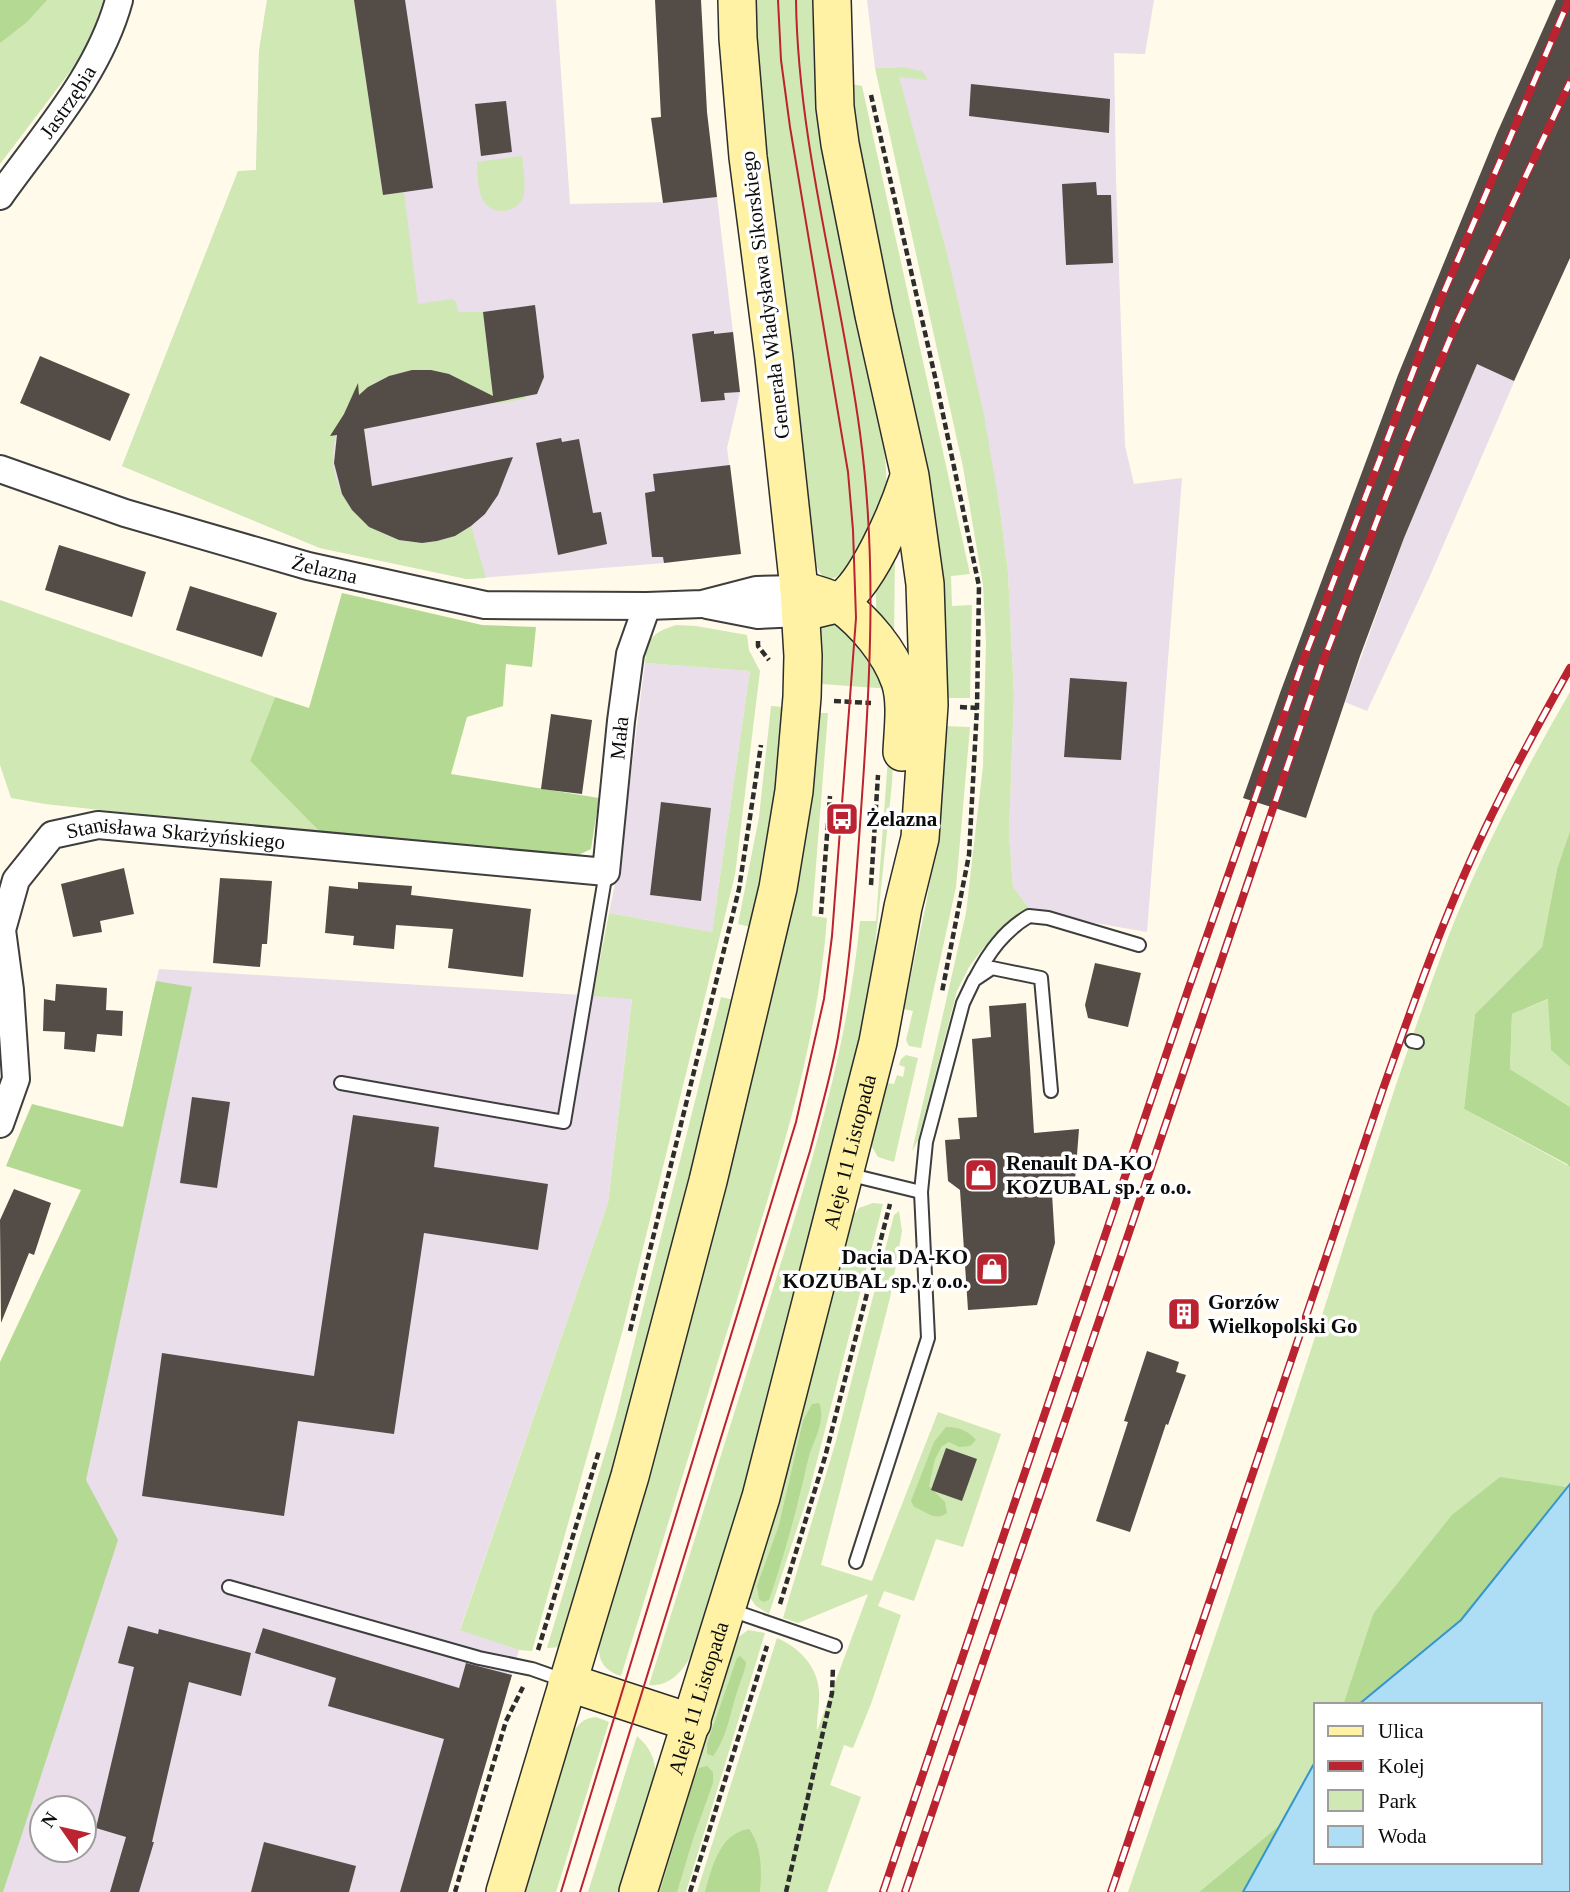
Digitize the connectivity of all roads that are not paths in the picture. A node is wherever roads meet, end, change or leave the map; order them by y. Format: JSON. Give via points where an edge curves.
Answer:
{"nodes":[{"id":1,"x":119,"y":0,"type":"edge"},
{"id":2,"x":737,"y":0,"type":"edge"},
{"id":3,"x":832,"y":0,"type":"edge"},
{"id":4,"x":0,"y":196,"type":"edge"},
{"id":5,"x":0,"y":469,"type":"edge"},
{"id":6,"x":910,"y":476,"type":"junction"},
{"id":7,"x":800,"y":601,"type":"junction"},
{"id":8,"x":838,"y":603,"type":"junction"},
{"id":9,"x":702,"y":604,"type":"junction"},
{"id":10,"x":647,"y":606,"type":"junction"},
{"id":11,"x":606,"y":872,"type":"junction"},
{"id":12,"x":903,"y":907,"type":"junction"},
{"id":13,"x":1139,"y":945,"type":"dead end"},
{"id":14,"x":974,"y":981,"type":"junction"},
{"id":15,"x":341,"y":1083,"type":"dead end"},
{"id":16,"x":1051,"y":1091,"type":"dead end"},
{"id":17,"x":0,"y":1124,"type":"edge"},
{"id":18,"x":844,"y":1173,"type":"junction"},
{"id":19,"x":921,"y":1192,"type":"junction"},
{"id":20,"x":856,"y":1562,"type":"dead end"},
{"id":21,"x":229,"y":1587,"type":"dead end"},
{"id":22,"x":728,"y":1609,"type":"junction"},
{"id":23,"x":835,"y":1646,"type":"road end"},
{"id":24,"x":568,"y":1682,"type":"junction"},
{"id":25,"x":692,"y":1723,"type":"junction"},
{"id":26,"x":505,"y":1892,"type":"edge"},
{"id":27,"x":638,"y":1892,"type":"edge"}],
"edges":[{"from":1,"to":4,"type":"street","name":"Jastrzębia","via":[[101,51]]},
{"from":2,"to":7,"type":"main road","name":"Generała Władysława Sikorskiego","via":[[748,158]]},
{"from":3,"to":6,"type":"main road","via":[[835,107],[847,187]]},
{"from":5,"to":10,"type":"street","name":"Żelazna","via":[[125,513],[308,566],[485,606]]},
{"from":6,"to":8,"type":"main road","via":[[872,561]]},
{"from":6,"to":12,"type":"main road","name":"Aleje 11 Listopada","via":[[925,584],[929,705],[920,838]]},
{"from":7,"to":8,"type":"main road"},
{"from":7,"to":9,"type":"street","name":"Żelazna","via":[[756,590]]},
{"from":7,"to":9,"type":"street","name":"Żelazna","via":[[758,615]]},
{"from":7,"to":24,"type":"main road","via":[[799,744],[778,888],[631,1476]]},
{"from":8,"to":12,"type":"main road","via":[[872,634],[900,681],[903,727],[896,838]]},
{"from":9,"to":10,"type":"street","name":"Żelazna"},
{"from":10,"to":11,"type":"street","name":"Mała","via":[[630,654]]},
{"from":11,"to":15,"type":"lane","via":[[564,1122]]},
{"from":11,"to":17,"type":"street","name":"Stanisława Skarżyńskiego","via":[[98,825],[52,835],[16,880],[2,930],[16,1079]]},
{"from":12,"to":18,"type":"main road","name":"Aleje 11 Listopada","via":[[881,1024]]},
{"from":13,"to":14,"type":"lane","via":[[1029,916],[1005,934]]},
{"from":14,"to":16,"type":"lane","via":[[992,968],[1041,978]]},
{"from":14,"to":19,"type":"lane","via":[[963,1003],[926,1142]]},
{"from":18,"to":19,"type":"lane"},
{"from":18,"to":22,"type":"main road","name":"Aleje 11 Listopada"},
{"from":19,"to":20,"type":"lane","via":[[928,1338]]},
{"from":21,"to":24,"type":"lane"},
{"from":22,"to":23,"type":"lane"},
{"from":22,"to":25,"type":"main road","name":"Aleje 11 Listopada"},
{"from":24,"to":25,"type":"main road"},
{"from":24,"to":26,"type":"main road"},
{"from":25,"to":27,"type":"main road","name":"Aleje 11 Listopada"}]}
